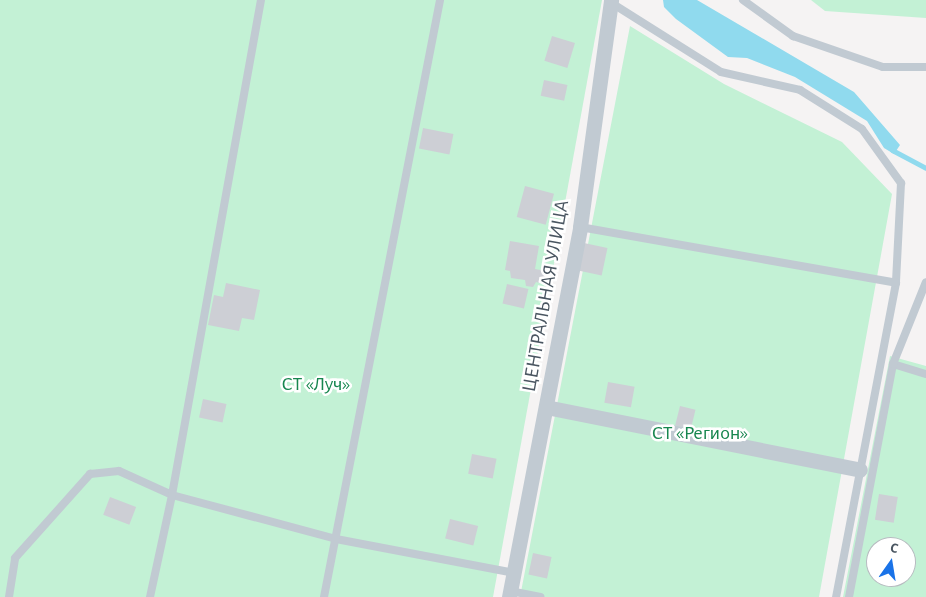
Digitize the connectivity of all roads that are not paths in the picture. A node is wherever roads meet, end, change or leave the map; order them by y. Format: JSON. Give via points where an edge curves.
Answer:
{"nodes":[{"id":1,"x":261,"y":0,"type":"edge"},
{"id":2,"x":440,"y":0,"type":"edge"},
{"id":3,"x":743,"y":0,"type":"edge"},
{"id":4,"x":610,"y":1,"type":"edge"},
{"id":5,"x":926,"y":67,"type":"edge"},
{"id":6,"x":580,"y":228,"type":"junction"},
{"id":7,"x":926,"y":282,"type":"edge"},
{"id":8,"x":896,"y":283,"type":"junction"},
{"id":9,"x":893,"y":364,"type":"junction"},
{"id":10,"x":926,"y":374,"type":"edge"},
{"id":11,"x":546,"y":407,"type":"junction"},
{"id":12,"x":860,"y":470,"type":"junction"},
{"id":13,"x":172,"y":495,"type":"junction"},
{"id":14,"x":336,"y":539,"type":"junction"},
{"id":15,"x":514,"y":573,"type":"junction"},
{"id":16,"x":510,"y":594,"type":"edge"},
{"id":17,"x":9,"y":597,"type":"edge"},
{"id":18,"x":150,"y":597,"type":"edge"},
{"id":19,"x":324,"y":597,"type":"edge"},
{"id":20,"x":540,"y":597,"type":"edge"},
{"id":21,"x":836,"y":597,"type":"edge"},
{"id":22,"x":849,"y":597,"type":"edge"}],
"edges":[{"from":1,"to":13,"type":"lane"},
{"from":2,"to":14,"type":"lane"},
{"from":3,"to":5,"type":"lane","via":[[793,36],[883,66]]},
{"from":4,"to":6,"type":"street","name":"ЦЕНТРАЛЬНАЯ УЛИЦА"},
{"from":4,"to":8,"type":"lane","via":[[721,72],[800,90],[862,129],[901,183]]},
{"from":6,"to":8,"type":"lane"},
{"from":6,"to":11,"type":"street","name":"ЦЕНТРАЛЬНАЯ УЛИЦА"},
{"from":7,"to":9,"type":"lane"},
{"from":8,"to":12,"type":"lane"},
{"from":9,"to":10,"type":"lane"},
{"from":9,"to":22,"type":"lane"},
{"from":11,"to":12,"type":"street"},
{"from":11,"to":15,"type":"street","name":"ЦЕНТРАЛЬНАЯ УЛИЦА"},
{"from":12,"to":21,"type":"lane"},
{"from":13,"to":14,"type":"lane"},
{"from":13,"to":17,"type":"lane","via":[[119,471],[90,474],[15,558]]},
{"from":13,"to":18,"type":"lane"},
{"from":14,"to":15,"type":"lane"},
{"from":14,"to":19,"type":"lane"},
{"from":15,"to":16,"type":"street","name":"ЦЕНТРАЛЬНАЯ УЛИЦА"},
{"from":16,"to":20,"type":"lane"}]}
